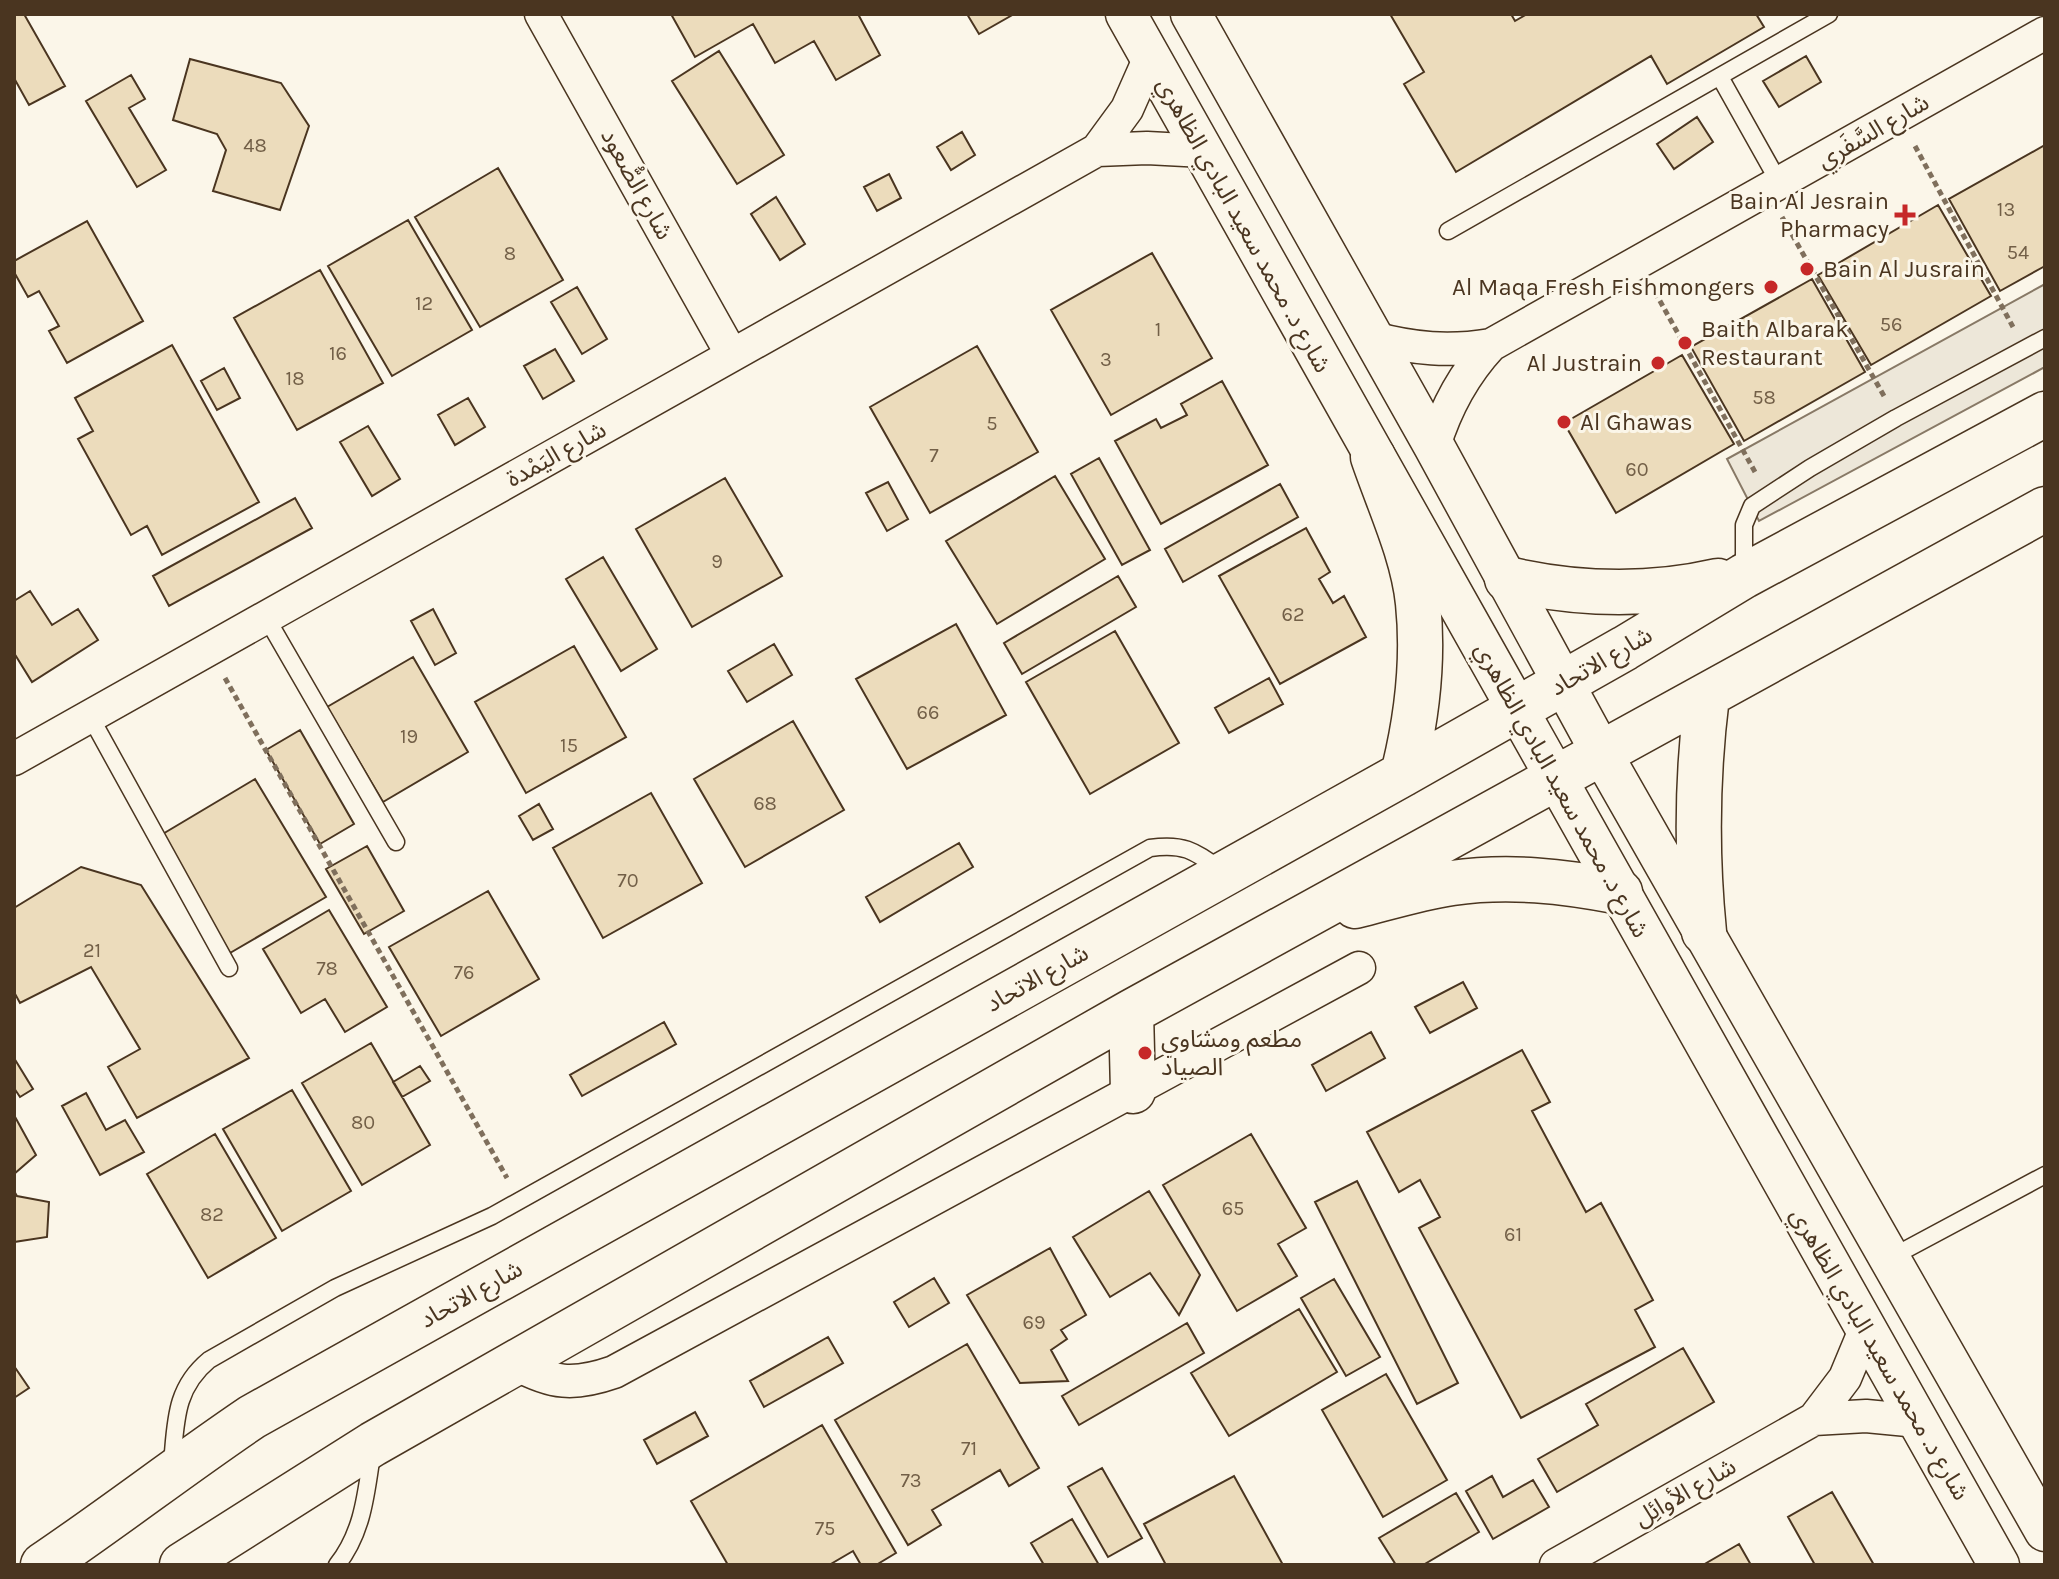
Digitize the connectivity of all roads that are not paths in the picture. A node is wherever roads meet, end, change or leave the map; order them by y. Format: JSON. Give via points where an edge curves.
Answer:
{"nodes":[{"id":1,"x":541,"y":14,"type":"edge"},
{"id":2,"x":1126,"y":14,"type":"edge"},
{"id":3,"x":1191,"y":14,"type":"edge"},
{"id":4,"x":1829,"y":14,"type":"edge"},
{"id":5,"x":2045,"y":33,"type":"edge"},
{"id":6,"x":1150,"y":57,"type":"junction"},
{"id":7,"x":1720,"y":77,"type":"junction"},
{"id":8,"x":1097,"y":150,"type":"junction"},
{"id":9,"x":1204,"y":151,"type":"junction"},
{"id":10,"x":1774,"y":188,"type":"junction"},
{"id":11,"x":1448,"y":231,"type":"dead end"},
{"id":12,"x":1373,"y":338,"type":"junction"},
{"id":13,"x":2045,"y":338,"type":"edge"},
{"id":14,"x":1491,"y":345,"type":"junction"},
{"id":15,"x":732,"y":355,"type":"junction"},
{"id":16,"x":2045,"y":414,"type":"edge"},
{"id":17,"x":1434,"y":446,"type":"junction"},
{"id":18,"x":1373,"y":457,"type":"junction"},
{"id":19,"x":2045,"y":509,"type":"edge"},
{"id":20,"x":1744,"y":576,"type":"junction"},
{"id":21,"x":1507,"y":579,"type":"junction"},
{"id":22,"x":266,"y":617,"type":"junction"},
{"id":23,"x":1564,"y":683,"type":"junction"},
{"id":24,"x":1707,"y":696,"type":"junction"},
{"id":25,"x":1518,"y":708,"type":"junction"},
{"id":26,"x":90,"y":716,"type":"junction"},
{"id":27,"x":1602,"y":754,"type":"junction"},
{"id":28,"x":14,"y":759,"type":"edge"},
{"id":29,"x":1403,"y":774,"type":"junction"},
{"id":30,"x":1557,"y":778,"type":"junction"},
{"id":31,"x":396,"y":842,"type":"dead end"},
{"id":32,"x":1225,"y":873,"type":"junction"},
{"id":33,"x":1620,"y":892,"type":"junction"},
{"id":34,"x":1302,"y":918,"type":"junction"},
{"id":35,"x":1704,"y":932,"type":"junction"},
{"id":36,"x":229,"y":968,"type":"dead end"},
{"id":37,"x":1359,"y":968,"type":"dead end"},
{"id":38,"x":1131,"y":1012,"type":"junction"},
{"id":39,"x":1133,"y":1091,"type":"junction"},
{"id":40,"x":2045,"y":1175,"type":"edge"},
{"id":41,"x":1890,"y":1258,"type":"junction"},
{"id":42,"x":1865,"y":1330,"type":"junction"},
{"id":43,"x":514,"y":1363,"type":"junction"},
{"id":44,"x":1814,"y":1419,"type":"junction"},
{"id":45,"x":1918,"y":1421,"type":"junction"},
{"id":46,"x":373,"y":1444,"type":"junction"},
{"id":47,"x":172,"y":1473,"type":"junction"},
{"id":48,"x":2045,"y":1531,"type":"edge"},
{"id":49,"x":43,"y":1565,"type":"edge"},
{"id":50,"x":182,"y":1565,"type":"edge"},
{"id":51,"x":337,"y":1565,"type":"edge"},
{"id":52,"x":1556,"y":1565,"type":"edge"},
{"id":53,"x":1999,"y":1565,"type":"edge"}],
"edges":[{"from":1,"to":15,"type":"street","name":"شارع الصُّعود"},
{"from":2,"to":6,"type":"street","name":"شارع د. محمد سعيد البادي الظاهري"},
{"from":3,"to":12,"type":"street"},
{"from":4,"to":7,"type":"lane"},
{"from":5,"to":10,"type":"street","name":"شارع السَّفَري"},
{"from":6,"to":8,"type":"street","name":"شارع اليَمْدة","via":[[1127,109]]},
{"from":6,"to":9,"type":"street","name":"شارع د. محمد سعيد البادي الظاهري"},
{"from":7,"to":10,"type":"lane"},
{"from":7,"to":11,"type":"lane"},
{"from":8,"to":9,"type":"street","name":"شارع اليَمْدة"},
{"from":8,"to":15,"type":"street","name":"شارع اليَمْدة"},
{"from":9,"to":18,"type":"street","name":"شارع د. محمد سعيد البادي الظاهري"},
{"from":10,"to":14,"type":"street","name":"شارع السَّفَري"},
{"from":12,"to":14,"type":"street","name":"شارع السَّفَري","via":[[1431,350]]},
{"from":12,"to":17,"type":"street"},
{"from":13,"to":20,"type":"lane","via":[[1896,418],[1752,506],[1744,525]]},
{"from":14,"to":17,"type":"street","name":"شارع السَّفَري","via":[[1455,391]]},
{"from":15,"to":22,"type":"street","name":"شارع اليَمْدة"},
{"from":16,"to":20,"type":"main road","name":"شارع الاتحاد"},
{"from":17,"to":21,"type":"street"},
{"from":18,"to":25,"type":"street","name":"شارع د. محمد سعيد البادي الظاهري"},
{"from":18,"to":29,"type":"main road","via":[[1418,602],[1420,678]]},
{"from":19,"to":24,"type":"main road"},
{"from":20,"to":21,"type":"main road","via":[[1649,592],[1600,592]]},
{"from":20,"to":23,"type":"main road","name":"شارع الاتحاد"},
{"from":21,"to":23,"type":"street"},
{"from":22,"to":26,"type":"street","name":"شارع اليَمْدة"},
{"from":22,"to":31,"type":"lane"},
{"from":23,"to":25,"type":"main road","name":"شارع الاتحاد"},
{"from":23,"to":27,"type":"street"},
{"from":24,"to":27,"type":"main road"},
{"from":24,"to":35,"type":"main road","via":[[1697,790]]},
{"from":25,"to":29,"type":"main road","name":"شارع الاتحاد"},
{"from":25,"to":30,"type":"street","name":"شارع د. محمد سعيد البادي الظاهري"},
{"from":26,"to":28,"type":"street","name":"شارع اليَمْدة"},
{"from":26,"to":36,"type":"lane"},
{"from":27,"to":30,"type":"main road"},
{"from":27,"to":35,"type":"street"},
{"from":29,"to":32,"type":"main road","name":"شارع الاتحاد"},
{"from":30,"to":33,"type":"street","name":"شارع د. محمد سعيد البادي الظاهري"},
{"from":30,"to":34,"type":"main road"},
{"from":32,"to":47,"type":"main road","name":"شارع الاتحاد","via":[[321,1377]]},
{"from":32,"to":47,"type":"lane","via":[[1180,846],[1142,851],[519,1200],[303,1304],[209,1360],[192,1377],[176,1416]]},
{"from":33,"to":34,"type":"main road","via":[[1567,882],[1481,880]]},
{"from":33,"to":42,"type":"street","name":"شارع د. محمد سعيد البادي الظاهري"},
{"from":34,"to":38,"type":"main road"},
{"from":35,"to":41,"type":"street"},
{"from":37,"to":39,"type":"street"},
{"from":38,"to":39,"type":"main road"},
{"from":38,"to":43,"type":"main road"},
{"from":39,"to":43,"type":"street","via":[[614,1372],[589,1381],[563,1382]]},
{"from":40,"to":41,"type":"lane"},
{"from":41,"to":48,"type":"street"},
{"from":42,"to":44,"type":"street","name":"شارع الأوائِل","via":[[1845,1378]]},
{"from":42,"to":45,"type":"street","name":"شارع د. محمد سعيد البادي الظاهري"},
{"from":43,"to":46,"type":"main road"},
{"from":44,"to":45,"type":"street","name":"شارع الأوائِل"},
{"from":44,"to":52,"type":"street","name":"شارع الأوائِل"},
{"from":45,"to":53,"type":"street","name":"شارع د. محمد سعيد البادي الظاهري"},
{"from":46,"to":50,"type":"main road"},
{"from":46,"to":51,"type":"lane","via":[[362,1518]]},
{"from":47,"to":49,"type":"main road","name":"شارع الاتحاد"}]}
